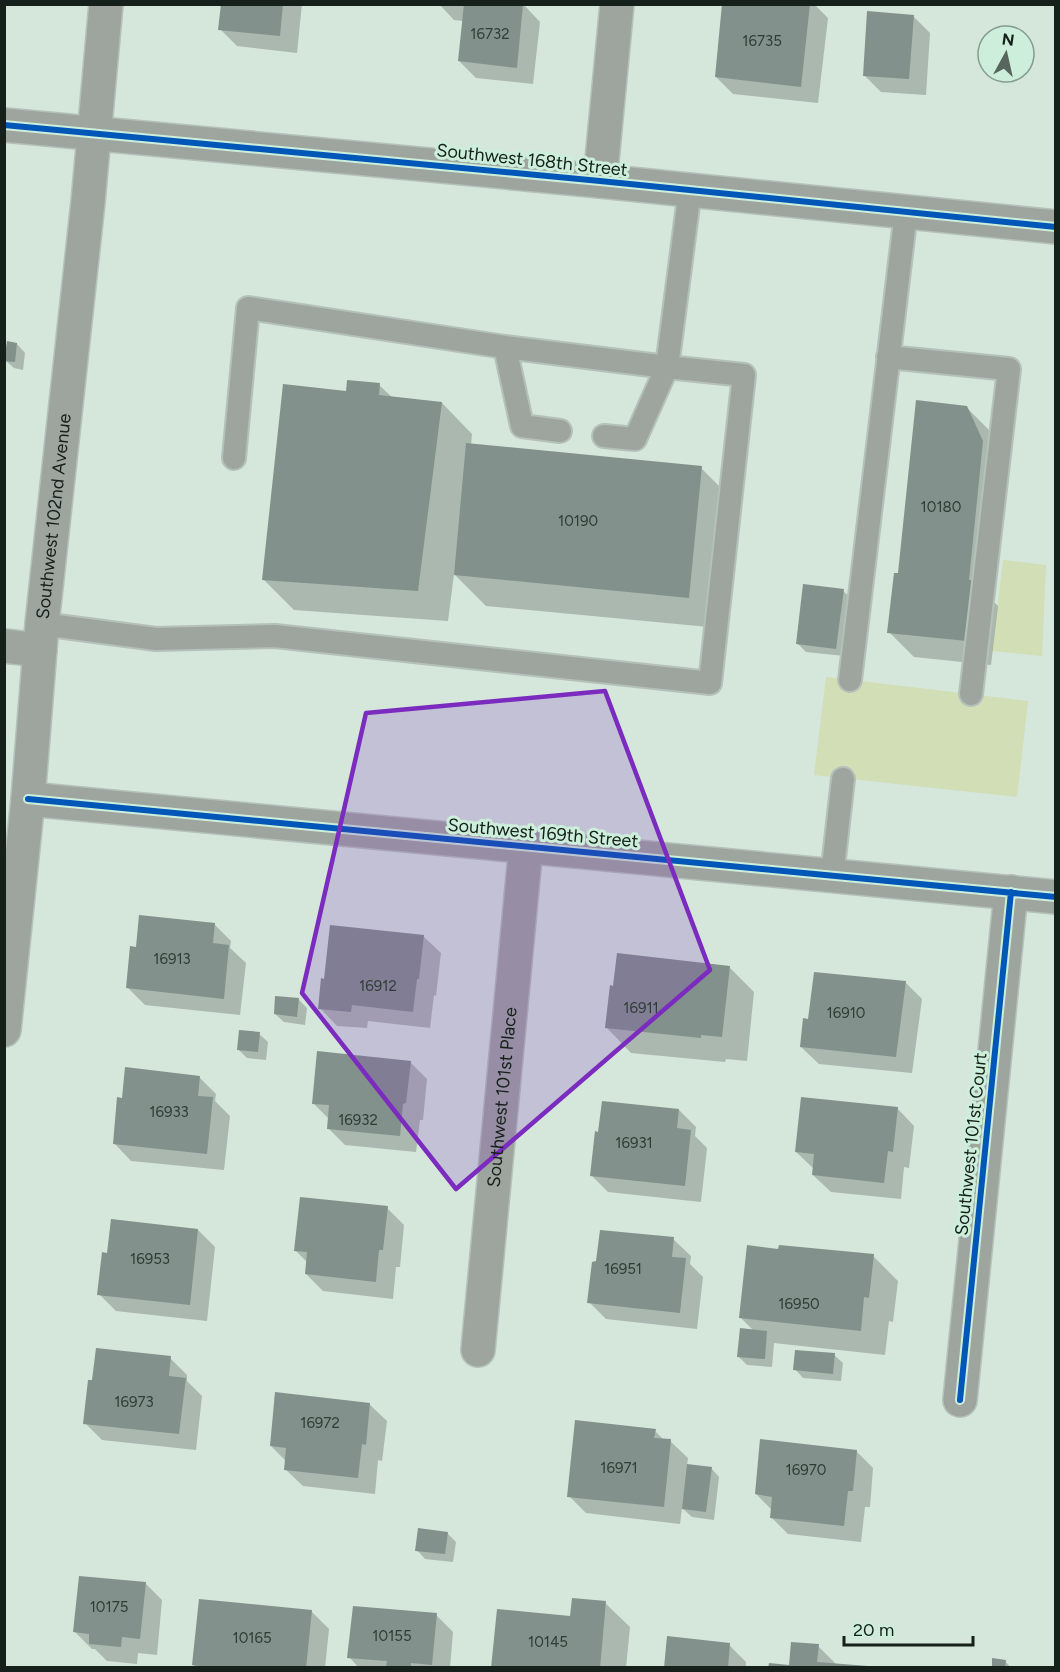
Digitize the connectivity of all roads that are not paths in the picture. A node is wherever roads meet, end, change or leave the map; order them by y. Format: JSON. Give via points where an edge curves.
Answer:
{"nodes":[{"id":1,"x":106,"y":4,"type":"edge"},
{"id":2,"x":617,"y":4,"type":"edge"},
{"id":3,"x":4,"y":125,"type":"edge"},
{"id":4,"x":95,"y":134,"type":"junction"},
{"id":5,"x":600,"y":181,"type":"junction"},
{"id":6,"x":690,"y":190,"type":"junction"},
{"id":7,"x":906,"y":212,"type":"junction"},
{"id":8,"x":1056,"y":227,"type":"edge"},
{"id":9,"x":505,"y":347,"type":"junction"},
{"id":10,"x":888,"y":357,"type":"junction"},
{"id":11,"x":668,"y":367,"type":"junction"},
{"id":12,"x":560,"y":431,"type":"dead end"},
{"id":13,"x":604,"y":436,"type":"dead end"},
{"id":14,"x":234,"y":458,"type":"dead end"},
{"id":15,"x":41,"y":637,"type":"junction"},
{"id":16,"x":4,"y":646,"type":"edge"},
{"id":17,"x":850,"y":680,"type":"dead end"},
{"id":18,"x":971,"y":694,"type":"dead end"},
{"id":19,"x":843,"y":779,"type":"dead end"},
{"id":20,"x":28,"y":799,"type":"junction"},
{"id":21,"x":526,"y":846,"type":"junction"},
{"id":22,"x":832,"y":876,"type":"junction"},
{"id":23,"x":1011,"y":892,"type":"junction"},
{"id":24,"x":1056,"y":897,"type":"edge"},
{"id":25,"x":4,"y":1030,"type":"edge"},
{"id":26,"x":478,"y":1350,"type":"dead end"},
{"id":27,"x":960,"y":1400,"type":"dead end"}],
"edges":[{"from":1,"to":4,"type":"street","name":"Southwest 102nd Avenue"},
{"from":2,"to":5,"type":"street"},
{"from":3,"to":4,"type":"street","name":"Southwest 168th Street"},
{"from":4,"to":5,"type":"street","name":"Southwest 168th Street"},
{"from":4,"to":15,"type":"street","name":"Southwest 102nd Avenue"},
{"from":5,"to":6,"type":"street","name":"Southwest 168th Street"},
{"from":6,"to":7,"type":"street","name":"Southwest 168th Street"},
{"from":6,"to":11,"type":"lane"},
{"from":7,"to":8,"type":"street","name":"Southwest 168th Street"},
{"from":7,"to":10,"type":"lane"},
{"from":9,"to":11,"type":"lane"},
{"from":9,"to":12,"type":"lane","via":[[522,426]]},
{"from":9,"to":14,"type":"lane","via":[[248,308]]},
{"from":10,"to":17,"type":"lane"},
{"from":10,"to":18,"type":"lane","via":[[1008,369]]},
{"from":11,"to":13,"type":"lane","via":[[634,439]]},
{"from":11,"to":15,"type":"lane","via":[[744,375],[710,682],[275,636]]},
{"from":15,"to":16,"type":"street"},
{"from":15,"to":20,"type":"street","name":"Southwest 102nd Avenue"},
{"from":19,"to":22,"type":"lane"},
{"from":20,"to":21,"type":"street","name":"Southwest 169th Street"},
{"from":20,"to":25,"type":"street","name":"Southwest 102nd Avenue"},
{"from":21,"to":22,"type":"street","name":"Southwest 169th Street"},
{"from":21,"to":26,"type":"street","name":"Southwest 101st Place"},
{"from":22,"to":23,"type":"street","name":"Southwest 169th Street"},
{"from":23,"to":24,"type":"street","name":"Southwest 169th Street"},
{"from":23,"to":27,"type":"street","name":"Southwest 101st Court"}]}
